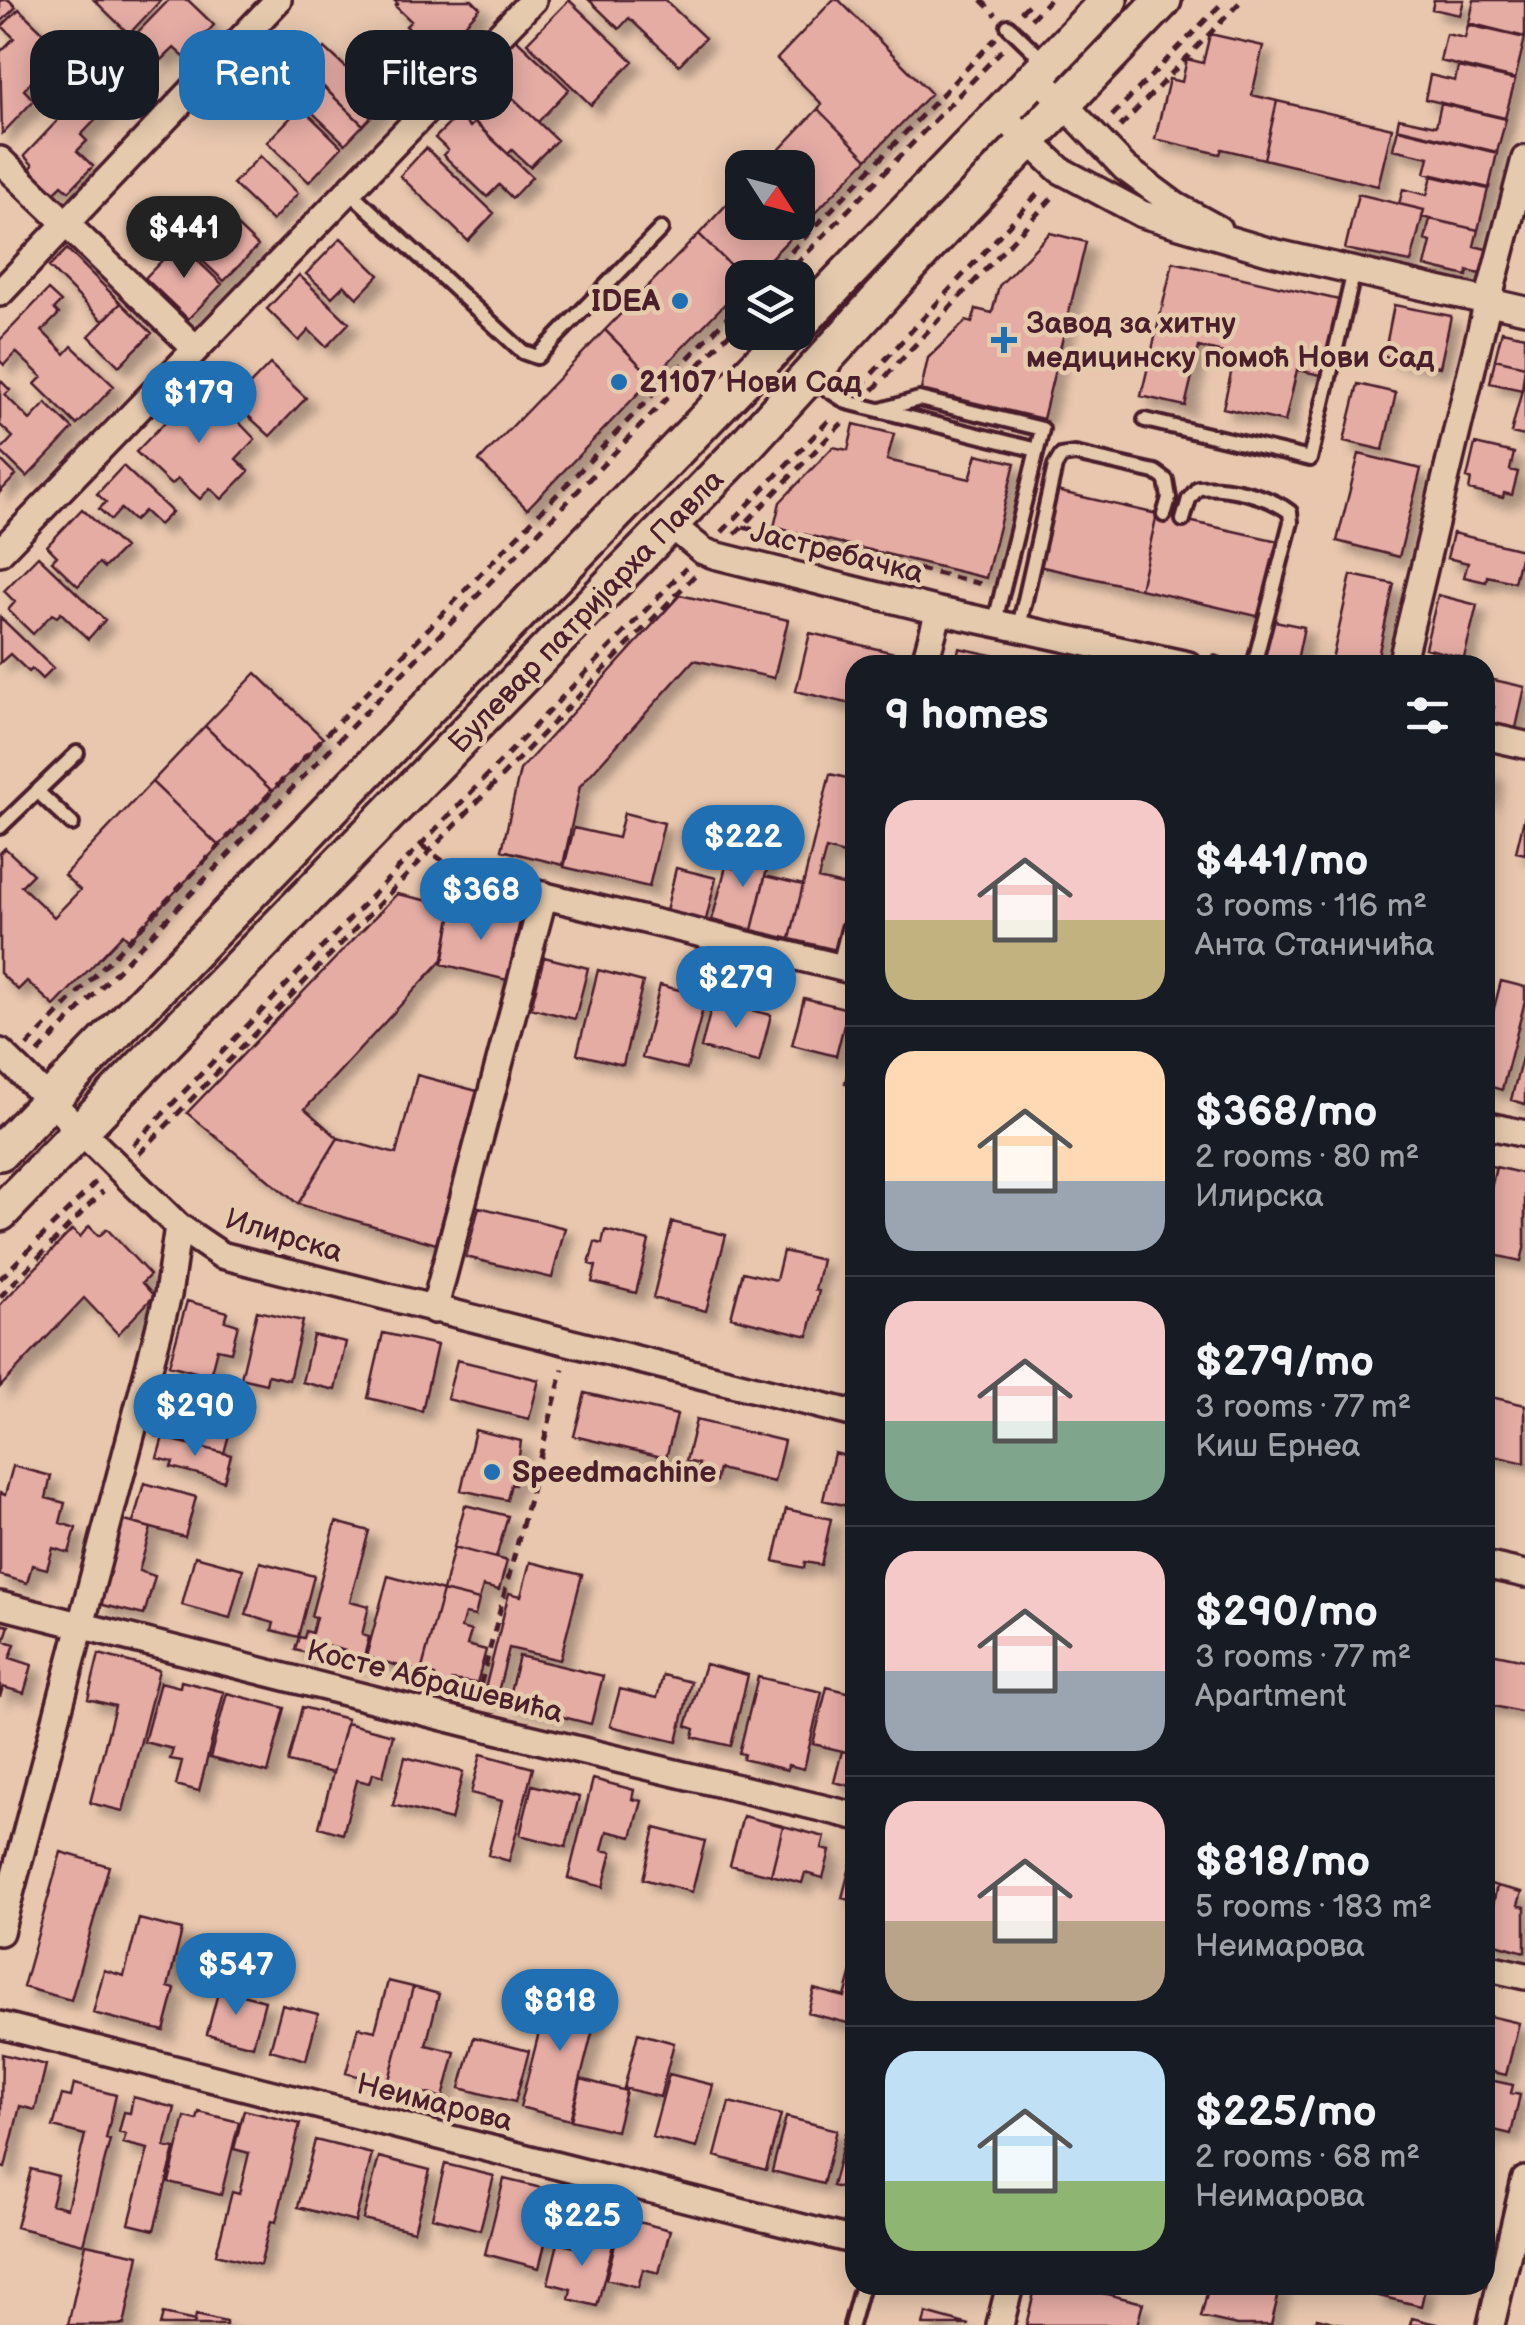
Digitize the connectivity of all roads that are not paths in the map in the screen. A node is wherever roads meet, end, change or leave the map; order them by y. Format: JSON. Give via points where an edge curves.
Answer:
{"nodes":[{"id":1,"x":534,"y":0,"type":"edge"},
{"id":2,"x":1109,"y":0,"type":"edge"},
{"id":3,"x":1163,"y":0,"type":"edge"},
{"id":4,"x":261,"y":6,"type":"edge"},
{"id":5,"x":1012,"y":30,"type":"road end"},
{"id":6,"x":1042,"y":70,"type":"junction"},
{"id":7,"x":1064,"y":104,"type":"junction"},
{"id":8,"x":1000,"y":114,"type":"junction"},
{"id":9,"x":1027,"y":141,"type":"junction"},
{"id":10,"x":1525,"y":159,"type":"edge"},
{"id":11,"x":0,"y":160,"type":"edge"},
{"id":12,"x":349,"y":190,"type":"junction"},
{"id":13,"x":67,"y":223,"type":"junction"},
{"id":14,"x":661,"y":230,"type":"dead end"},
{"id":15,"x":1268,"y":252,"type":"junction"},
{"id":16,"x":1354,"y":271,"type":"junction"},
{"id":17,"x":0,"y":292,"type":"edge"},
{"id":18,"x":1488,"y":301,"type":"junction"},
{"id":19,"x":815,"y":307,"type":"edge"},
{"id":20,"x":1525,"y":310,"type":"edge"},
{"id":21,"x":196,"y":349,"type":"junction"},
{"id":22,"x":773,"y":350,"type":"edge"},
{"id":23,"x":808,"y":377,"type":"junction"},
{"id":24,"x":880,"y":410,"type":"junction"},
{"id":25,"x":1145,"y":420,"type":"dead end"},
{"id":26,"x":1036,"y":450,"type":"junction"},
{"id":27,"x":1164,"y":515,"type":"dead end"},
{"id":28,"x":1183,"y":520,"type":"dead end"},
{"id":29,"x":670,"y":524,"type":"junction"},
{"id":30,"x":0,"y":552,"type":"edge"},
{"id":31,"x":938,"y":611,"type":"junction"},
{"id":32,"x":1007,"y":624,"type":"junction"},
{"id":33,"x":927,"y":655,"type":"edge"},
{"id":34,"x":1144,"y":655,"type":"edge"},
{"id":35,"x":1257,"y":655,"type":"edge"},
{"id":36,"x":1404,"y":655,"type":"edge"},
{"id":37,"x":1495,"y":738,"type":"edge"},
{"id":38,"x":1525,"y":745,"type":"edge"},
{"id":39,"x":77,"y":752,"type":"dead end"},
{"id":40,"x":38,"y":790,"type":"junction"},
{"id":41,"x":72,"y":824,"type":"dead end"},
{"id":42,"x":0,"y":827,"type":"edge"},
{"id":43,"x":463,"y":876,"type":"dead end"},
{"id":44,"x":544,"y":895,"type":"junction"},
{"id":45,"x":845,"y":969,"type":"edge"},
{"id":46,"x":10,"y":1062,"type":"edge"},
{"id":47,"x":49,"y":1101,"type":"junction"},
{"id":48,"x":1495,"y":1126,"type":"edge"},
{"id":49,"x":79,"y":1131,"type":"junction"},
{"id":50,"x":1525,"y":1134,"type":"edge"},
{"id":51,"x":0,"y":1152,"type":"edge"},
{"id":52,"x":0,"y":1213,"type":"edge"},
{"id":53,"x":178,"y":1226,"type":"junction"},
{"id":54,"x":434,"y":1310,"type":"junction"},
{"id":55,"x":845,"y":1412,"type":"edge"},
{"id":56,"x":1495,"y":1567,"type":"edge"},
{"id":57,"x":1525,"y":1574,"type":"edge"},
{"id":58,"x":0,"y":1605,"type":"edge"},
{"id":59,"x":83,"y":1626,"type":"junction"},
{"id":60,"x":845,"y":1814,"type":"edge"},
{"id":61,"x":0,"y":1932,"type":"edge"},
{"id":62,"x":1495,"y":1969,"type":"edge"},
{"id":63,"x":1525,"y":1976,"type":"edge"},
{"id":64,"x":0,"y":2025,"type":"edge"},
{"id":65,"x":1525,"y":2180,"type":"edge"},
{"id":66,"x":845,"y":2238,"type":"edge"},
{"id":67,"x":859,"y":2295,"type":"edge"},
{"id":68,"x":1008,"y":2295,"type":"edge"},
{"id":69,"x":851,"y":2325,"type":"edge"},
{"id":70,"x":1000,"y":2325,"type":"edge"},
{"id":71,"x":1491,"y":2325,"type":"edge"}],
"edges":[{"from":1,"to":12,"type":"street"},
{"from":2,"to":6,"type":"main road"},
{"from":3,"to":7,"type":"main road","name":"Булевар патријарха Павла"},
{"from":4,"to":13,"type":"street"},
{"from":5,"to":6,"type":"lane"},
{"from":6,"to":7,"type":"street"},
{"from":6,"to":8,"type":"main road"},
{"from":7,"to":9,"type":"main road","name":"Булевар патријарха Павла"},
{"from":7,"to":15,"type":"street","via":[[1124,168],[1176,206]]},
{"from":8,"to":9,"type":"street"},
{"from":8,"to":19,"type":"main road"},
{"from":9,"to":15,"type":"street","via":[[1066,174],[1142,214]]},
{"from":9,"to":23,"type":"main road","name":"Булевар патријарха Павла"},
{"from":10,"to":18,"type":"street"},
{"from":11,"to":13,"type":"street"},
{"from":12,"to":14,"type":"lane","via":[[523,352],[537,357]]},
{"from":12,"to":21,"type":"street"},
{"from":13,"to":17,"type":"street"},
{"from":13,"to":21,"type":"street"},
{"from":15,"to":16,"type":"street"},
{"from":16,"to":18,"type":"street"},
{"from":16,"to":25,"type":"lane","via":[[1310,459]]},
{"from":18,"to":20,"type":"street"},
{"from":18,"to":36,"type":"street"},
{"from":21,"to":30,"type":"street"},
{"from":22,"to":47,"type":"main road","name":"Булевар патријарха Павла"},
{"from":23,"to":24,"type":"lane"},
{"from":23,"to":29,"type":"main road","name":"Булевар патријарха Павла"},
{"from":24,"to":26,"type":"lane"},
{"from":24,"to":26,"type":"lane","via":[[919,400],[1042,430]]},
{"from":26,"to":32,"type":"lane","via":[[1003,589]]},
{"from":27,"to":32,"type":"lane","via":[[1166,480],[1156,472],[1062,456]]},
{"from":28,"to":35,"type":"lane","via":[[1198,488],[1218,486],[1290,512]]},
{"from":29,"to":31,"type":"street","name":"Јастребачка","via":[[708,553]]},
{"from":29,"to":49,"type":"main road","name":"Булевар патријарха Павла"},
{"from":31,"to":32,"type":"street","name":"Јастребачка"},
{"from":31,"to":33,"type":"street","name":"Јастребачка"},
{"from":32,"to":34,"type":"street","name":"Јастребачка"},
{"from":37,"to":38,"type":"street"},
{"from":39,"to":40,"type":"lane"},
{"from":40,"to":41,"type":"lane"},
{"from":40,"to":42,"type":"lane"},
{"from":43,"to":44,"type":"street"},
{"from":44,"to":45,"type":"street"},
{"from":44,"to":54,"type":"street"},
{"from":46,"to":47,"type":"street","name":"Илирска"},
{"from":47,"to":49,"type":"street","name":"Илирска"},
{"from":47,"to":51,"type":"main road","name":"Булевар патријарха Павла"},
{"from":48,"to":50,"type":"street"},
{"from":49,"to":52,"type":"main road","name":"Булевар патријарха Павла"},
{"from":49,"to":53,"type":"street","name":"Илирска"},
{"from":53,"to":54,"type":"street","name":"Илирска","via":[[240,1262]]},
{"from":53,"to":59,"type":"street","via":[[168,1295]]},
{"from":54,"to":55,"type":"street","name":"Илирска"},
{"from":56,"to":57,"type":"street"},
{"from":58,"to":59,"type":"street","name":"Косте Абрашевића"},
{"from":59,"to":60,"type":"street","name":"Косте Абрашевића"},
{"from":59,"to":61,"type":"street"},
{"from":62,"to":63,"type":"street"},
{"from":64,"to":66,"type":"street","name":"Неимарова"},
{"from":65,"to":71,"type":"street"},
{"from":67,"to":69,"type":"lane"},
{"from":68,"to":70,"type":"street"}]}
